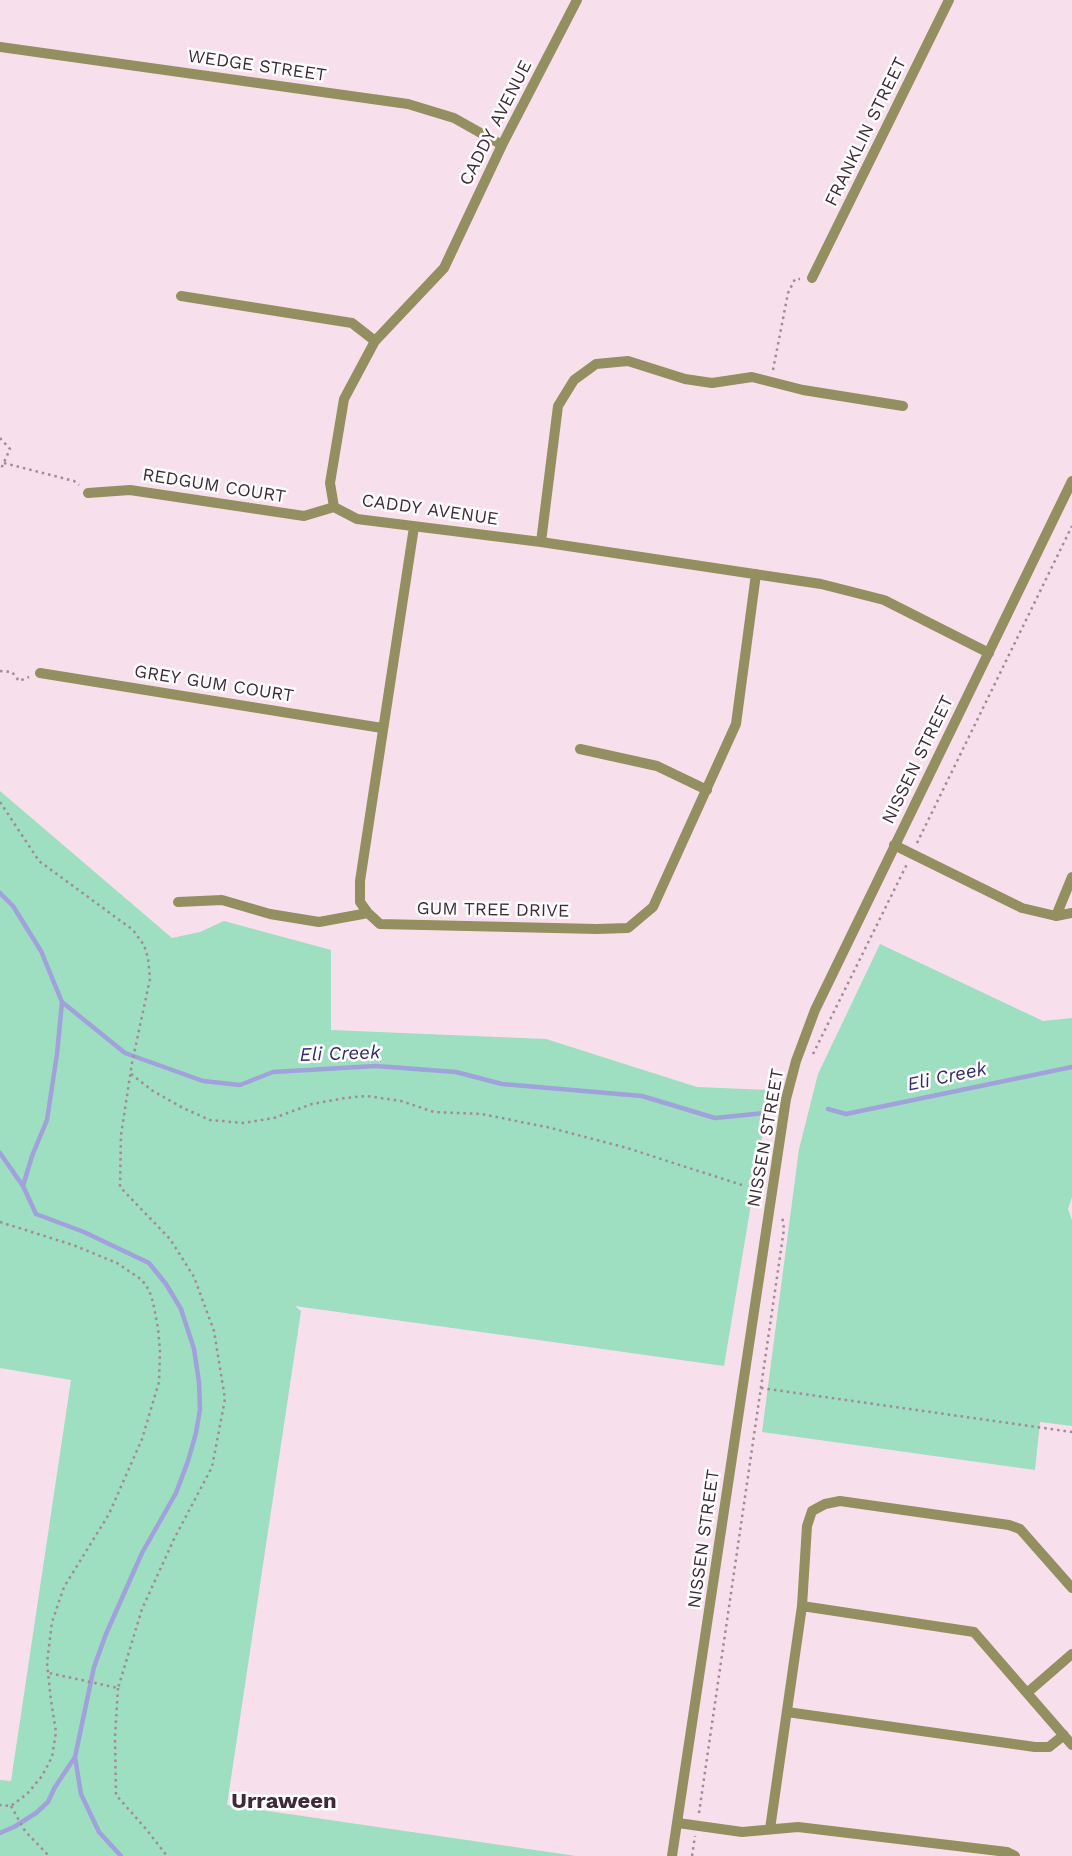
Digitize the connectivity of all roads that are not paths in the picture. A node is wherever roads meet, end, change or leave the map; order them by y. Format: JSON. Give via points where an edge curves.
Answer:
{"nodes":[{"id":1,"x":577,"y":0,"type":"edge"},
{"id":2,"x":949,"y":0,"type":"edge"},
{"id":3,"x":0,"y":47,"type":"edge"},
{"id":4,"x":502,"y":145,"type":"junction"},
{"id":5,"x":812,"y":278,"type":"road end"},
{"id":6,"x":181,"y":296,"type":"dead end"},
{"id":7,"x":375,"y":341,"type":"junction"},
{"id":8,"x":903,"y":406,"type":"dead end"},
{"id":9,"x":1072,"y":482,"type":"edge"},
{"id":10,"x":88,"y":493,"type":"road end"},
{"id":11,"x":334,"y":507,"type":"junction"},
{"id":12,"x":414,"y":526,"type":"junction"},
{"id":13,"x":541,"y":542,"type":"junction"},
{"id":14,"x":756,"y":574,"type":"junction"},
{"id":15,"x":989,"y":653,"type":"junction"},
{"id":16,"x":40,"y":673,"type":"road end"},
{"id":17,"x":382,"y":728,"type":"junction"},
{"id":18,"x":580,"y":749,"type":"dead end"},
{"id":19,"x":707,"y":790,"type":"junction"},
{"id":20,"x":894,"y":845,"type":"junction"},
{"id":21,"x":1072,"y":877,"type":"edge"},
{"id":22,"x":178,"y":902,"type":"dead end"},
{"id":23,"x":368,"y":913,"type":"junction"},
{"id":24,"x":1072,"y":913,"type":"edge"},
{"id":25,"x":1056,"y":916,"type":"junction"},
{"id":26,"x":1072,"y":1588,"type":"edge"},
{"id":27,"x":802,"y":1606,"type":"junction"},
{"id":28,"x":1072,"y":1654,"type":"edge"},
{"id":29,"x":1027,"y":1693,"type":"junction"},
{"id":30,"x":787,"y":1712,"type":"junction"},
{"id":31,"x":1064,"y":1735,"type":"junction"},
{"id":32,"x":1072,"y":1745,"type":"edge"},
{"id":33,"x":678,"y":1823,"type":"junction"},
{"id":34,"x":770,"y":1828,"type":"junction"},
{"id":35,"x":672,"y":1856,"type":"edge"},
{"id":36,"x":1015,"y":1856,"type":"edge"}],
"edges":[{"from":1,"to":4,"type":"street","name":"CADDY AVENUE"},
{"from":2,"to":5,"type":"street","name":"FRANKLIN STREET"},
{"from":3,"to":4,"type":"street","name":"WEDGE STREET","via":[[408,104],[454,118]]},
{"from":4,"to":7,"type":"street","name":"CADDY AVENUE","via":[[444,268]]},
{"from":6,"to":7,"type":"street","via":[[352,323]]},
{"from":7,"to":11,"type":"street","name":"CADDY AVENUE","via":[[344,399],[330,483]]},
{"from":8,"to":13,"type":"street","via":[[803,390],[752,377],[712,383],[685,379],[628,360],[596,364],[574,380],[558,406]]},
{"from":9,"to":15,"type":"street","name":"NISSEN STREET"},
{"from":10,"to":11,"type":"street","name":"REDGUM COURT","via":[[130,490],[304,516]]},
{"from":11,"to":12,"type":"street","name":"CADDY AVENUE","via":[[357,518]]},
{"from":12,"to":13,"type":"street","name":"CADDY AVENUE"},
{"from":12,"to":17,"type":"street"},
{"from":13,"to":14,"type":"street","name":"CADDY AVENUE"},
{"from":14,"to":15,"type":"street","name":"CADDY AVENUE","via":[[821,584],[884,600]]},
{"from":14,"to":19,"type":"street","name":"GUM TREE DRIVE","via":[[736,724]]},
{"from":15,"to":20,"type":"street","name":"NISSEN STREET"},
{"from":16,"to":17,"type":"street","name":"GREY GUM COURT"},
{"from":17,"to":23,"type":"street","via":[[360,881],[360,902]]},
{"from":18,"to":19,"type":"street","via":[[657,766]]},
{"from":19,"to":23,"type":"street","name":"GUM TREE DRIVE","via":[[653,907],[628,928],[380,924]]},
{"from":20,"to":25,"type":"street","via":[[1022,908]]},
{"from":20,"to":33,"type":"street","name":"NISSEN STREET","via":[[815,1010],[786,1098]]},
{"from":21,"to":25,"type":"street"},
{"from":22,"to":23,"type":"street","via":[[222,900],[270,914],[319,922]]},
{"from":24,"to":25,"type":"street"},
{"from":26,"to":27,"type":"street","via":[[1020,1529],[840,1502],[812,1511],[807,1526]]},
{"from":27,"to":29,"type":"street","via":[[974,1632]]},
{"from":27,"to":30,"type":"street"},
{"from":28,"to":29,"type":"street"},
{"from":29,"to":31,"type":"street"},
{"from":30,"to":31,"type":"street","via":[[1035,1747],[1049,1747]]},
{"from":30,"to":34,"type":"street"},
{"from":31,"to":32,"type":"street"},
{"from":33,"to":34,"type":"street","via":[[742,1832]]},
{"from":33,"to":35,"type":"street","name":"NISSEN STREET"},
{"from":34,"to":36,"type":"street","via":[[798,1827],[1007,1852]]}]}
